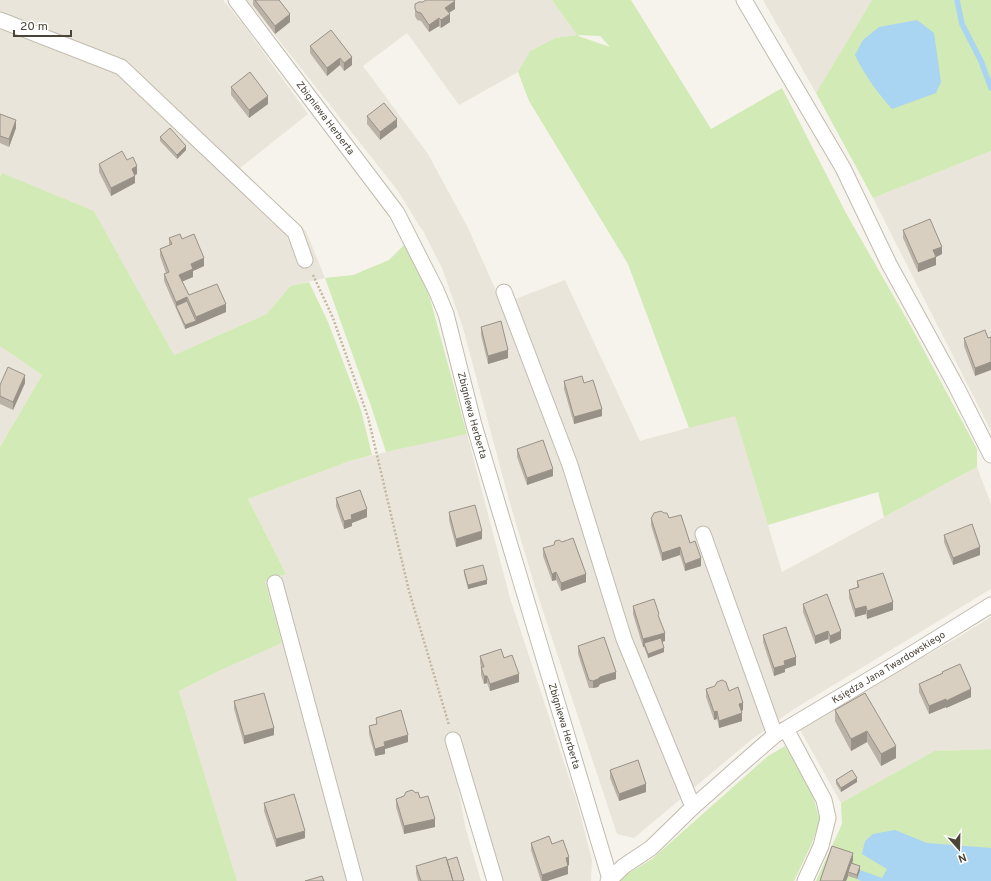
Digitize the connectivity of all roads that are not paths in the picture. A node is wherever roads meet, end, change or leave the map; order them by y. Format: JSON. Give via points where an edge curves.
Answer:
{"nodes":[{"id":1,"x":236,"y":0,"type":"edge"},
{"id":2,"x":744,"y":0,"type":"edge"},
{"id":3,"x":0,"y":20,"type":"edge"},
{"id":4,"x":305,"y":260,"type":"road end"},
{"id":5,"x":504,"y":292,"type":"dead end"},
{"id":6,"x":991,"y":455,"type":"edge"},
{"id":7,"x":703,"y":534,"type":"dead end"},
{"id":8,"x":275,"y":583,"type":"dead end"},
{"id":9,"x":991,"y":605,"type":"edge"},
{"id":10,"x":780,"y":732,"type":"junction"},
{"id":11,"x":453,"y":740,"type":"road end"},
{"id":12,"x":693,"y":807,"type":"junction"},
{"id":13,"x":609,"y":880,"type":"edge"},
{"id":14,"x":355,"y":881,"type":"edge"},
{"id":15,"x":495,"y":881,"type":"edge"},
{"id":16,"x":805,"y":881,"type":"edge"}],
"edges":[{"from":1,"to":13,"type":"street","name":"Zbigniewa Herberta","via":[[397,213],[436,290],[446,314],[474,425]]},
{"from":2,"to":6,"type":"street","via":[[843,168],[889,264]]},
{"from":3,"to":4,"type":"street","via":[[121,67],[295,232]]},
{"from":5,"to":12,"type":"street","via":[[570,465],[624,639]]},
{"from":7,"to":10,"type":"street"},
{"from":8,"to":14,"type":"street"},
{"from":9,"to":10,"type":"street","name":"Księdza Jana Twardowskiego"},
{"from":10,"to":12,"type":"street","name":"Księdza Jana Twardowskiego"},
{"from":10,"to":16,"type":"street","via":[[824,800],[828,818],[821,846]]},
{"from":11,"to":15,"type":"street"},
{"from":12,"to":13,"type":"street","name":"Księdza Jana Twardowskiego","via":[[651,848],[624,866]]}]}
